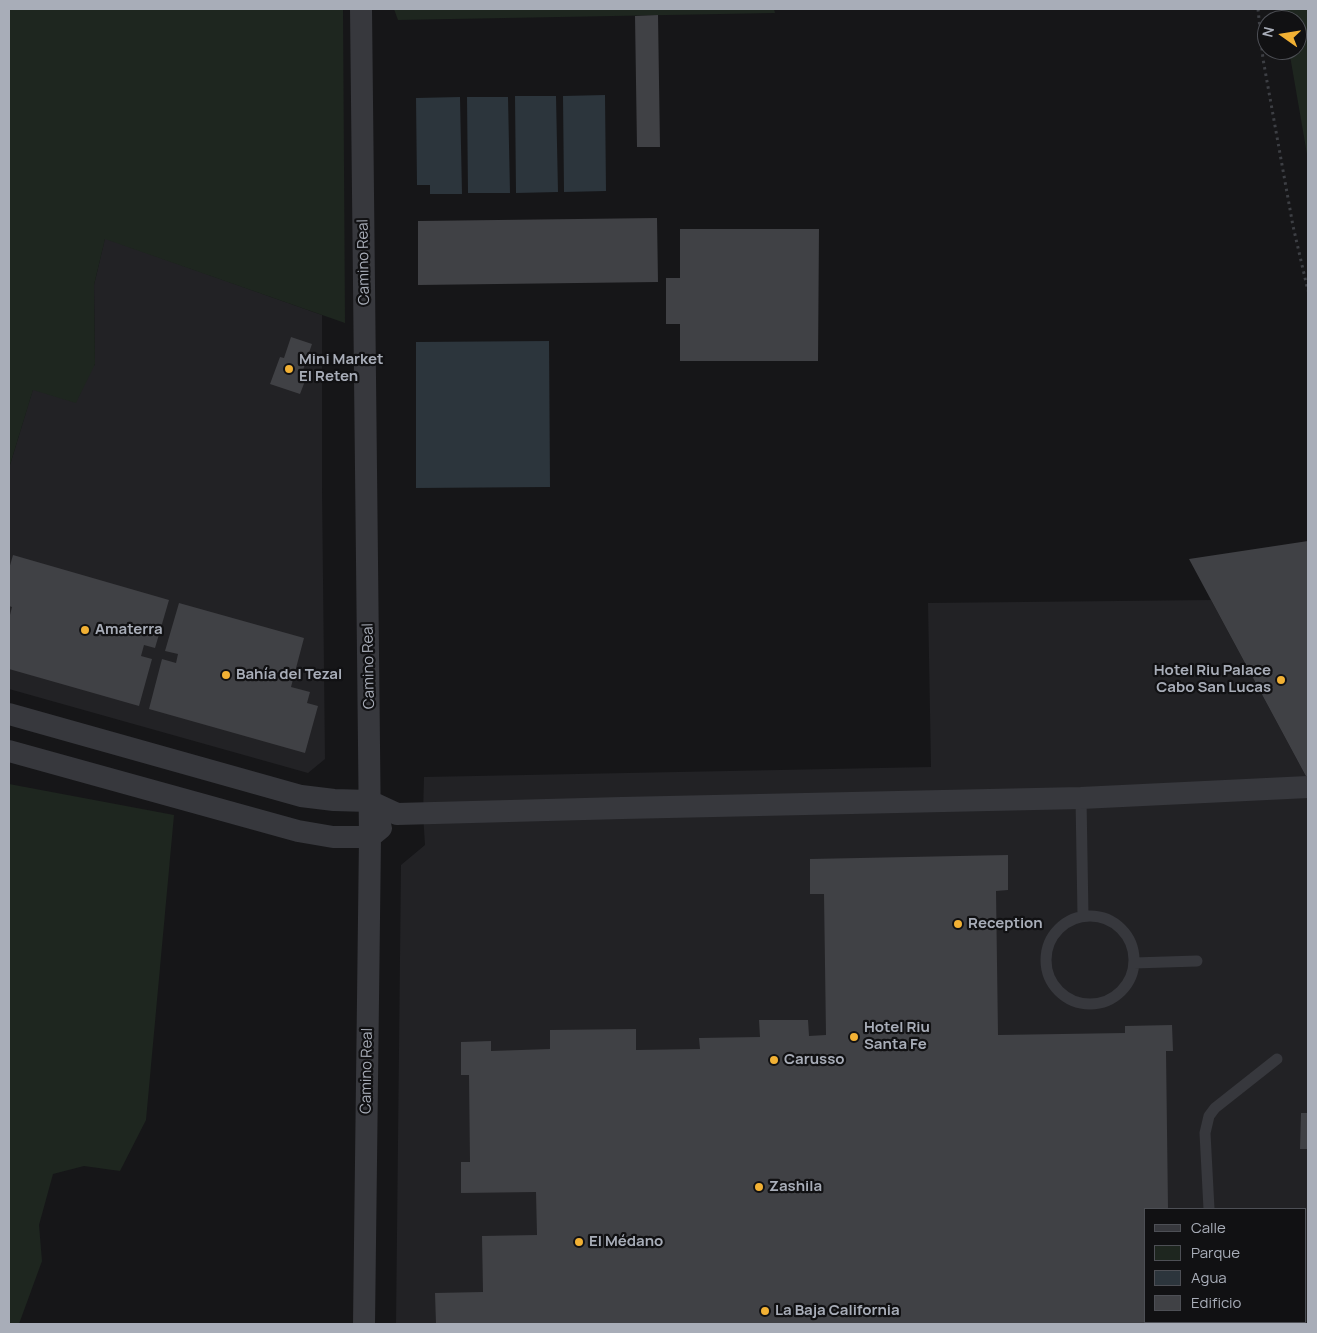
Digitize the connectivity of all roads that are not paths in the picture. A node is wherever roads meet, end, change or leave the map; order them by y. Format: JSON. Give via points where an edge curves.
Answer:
{"nodes":[{"id":1,"x":361,"y":9,"type":"edge"},
{"id":2,"x":9,"y":714,"type":"edge"},
{"id":3,"x":9,"y":751,"type":"edge"},
{"id":4,"x":1308,"y":786,"type":"edge"},
{"id":5,"x":1081,"y":798,"type":"junction"},
{"id":6,"x":369,"y":800,"type":"junction"},
{"id":7,"x":397,"y":814,"type":"junction"},
{"id":8,"x":370,"y":837,"type":"junction"},
{"id":9,"x":1083,"y":916,"type":"junction"},
{"id":10,"x":1197,"y":961,"type":"dead end"},
{"id":11,"x":1134,"y":963,"type":"junction"},
{"id":12,"x":1276,"y":1059,"type":"dead end"},
{"id":13,"x":1209,"y":1208,"type":"edge"},
{"id":14,"x":364,"y":1324,"type":"edge"}],
"edges":[{"from":1,"to":6,"type":"street","name":"Camino Real"},
{"from":2,"to":6,"type":"street","via":[[301,796]]},
{"from":3,"to":8,"type":"street","via":[[298,832],[333,837]]},
{"from":4,"to":5,"type":"street"},
{"from":5,"to":7,"type":"street"},
{"from":5,"to":9,"type":"lane"},
{"from":6,"to":7,"type":"street"},
{"from":6,"to":8,"type":"street","name":"Camino Real"},
{"from":7,"to":8,"type":"street"},
{"from":8,"to":14,"type":"street","name":"Camino Real"},
{"from":9,"to":11,"type":"lane","via":[[1102,918],[1120,928],[1130,944]]},
{"from":9,"to":11,"type":"lane","via":[[1060,927],[1047,948],[1046,972],[1059,994],[1082,1005],[1106,1002],[1126,987]]},
{"from":10,"to":11,"type":"lane"},
{"from":12,"to":13,"type":"lane","via":[[1209,1116],[1204,1133]]}]}
